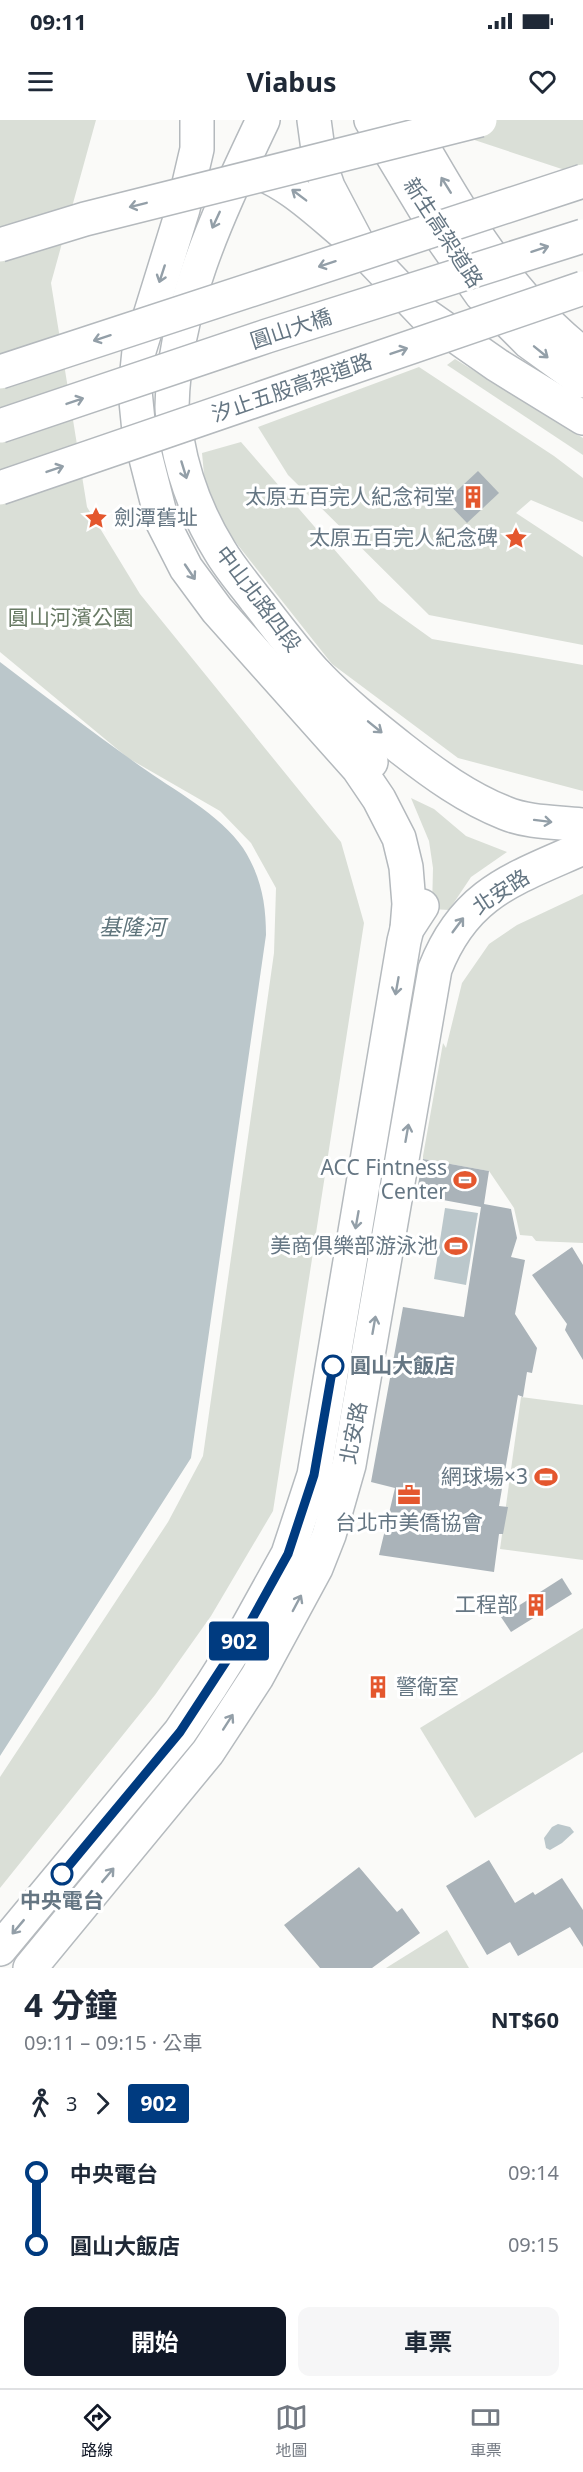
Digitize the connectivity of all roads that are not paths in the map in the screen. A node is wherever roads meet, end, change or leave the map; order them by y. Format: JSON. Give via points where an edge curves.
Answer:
{"nodes":[{"id":1,"x":197,"y":120,"type":"edge"},
{"id":2,"x":263,"y":120,"type":"edge"},
{"id":3,"x":314,"y":120,"type":"edge"},
{"id":4,"x":371,"y":120,"type":"edge"},
{"id":5,"x":406,"y":120,"type":"edge"},
{"id":6,"x":480,"y":120,"type":"edge"},
{"id":7,"x":241,"y":166,"type":"junction"},
{"id":8,"x":583,"y":182,"type":"edge"},
{"id":9,"x":583,"y":236,"type":"edge"},
{"id":10,"x":0,"y":245,"type":"edge"},
{"id":11,"x":359,"y":246,"type":"junction"},
{"id":12,"x":489,"y":252,"type":"junction"},
{"id":13,"x":583,"y":288,"type":"edge"},
{"id":14,"x":583,"y":325,"type":"edge"},
{"id":15,"x":583,"y":354,"type":"edge"},
{"id":16,"x":0,"y":372,"type":"edge"},
{"id":17,"x":583,"y":381,"type":"edge"},
{"id":18,"x":583,"y":418,"type":"edge"},
{"id":19,"x":0,"y":426,"type":"edge"},
{"id":20,"x":0,"y":488,"type":"edge"},
{"id":21,"x":316,"y":674,"type":"junction"},
{"id":22,"x":583,"y":825,"type":"edge"},
{"id":23,"x":583,"y":848,"type":"edge"},
{"id":24,"x":407,"y":929,"type":"junction"},
{"id":25,"x":0,"y":1949,"type":"edge"},
{"id":26,"x":30,"y":1968,"type":"edge"}],
"edges":[{"from":1,"to":24,"type":"main road","one_way":true,"via":[[197,149],[183,209],[139,351],[135,391],[139,432],[162,521],[186,568],[217,610],[358,768],[379,800],[399,838],[406,867]]},
{"from":2,"to":7,"type":"main road","name":"中山北路四段"},
{"from":3,"to":11,"type":"main road","via":[[320,164],[328,187]]},
{"from":4,"to":17,"type":"main road","name":"新生高架道路","one_way":true,"bridge":true,"via":[[444,242],[481,294],[529,342]]},
{"from":12,"to":5,"type":"main road","name":"新生高架道路","one_way":true,"bridge":true},
{"from":6,"to":10,"type":"main road","one_way":true,"bridge":true,"via":[[96,216]]},
{"from":11,"to":7,"type":"main road","one_way":true,"via":[[289,188]]},
{"from":7,"to":21,"type":"main road","name":"中山北路四段","one_way":true,"via":[[212,230],[189,300],[175,361],[172,409],[180,458],[192,496],[220,553]]},
{"from":8,"to":16,"type":"main road","one_way":true,"bridge":true},
{"from":19,"to":9,"type":"main road","name":"圓山大橋","one_way":true,"bridge":true},
{"from":11,"to":18,"type":"main road","via":[[424,314]]},
{"from":12,"to":14,"type":"main road","bridge":true,"via":[[518,280]]},
{"from":12,"to":15,"type":"main road","name":"新生高架道路","bridge":true,"via":[[532,309]]},
{"from":20,"to":13,"type":"main road","name":"汐止五股高架道路","one_way":true,"bridge":true},
{"from":21,"to":22,"type":"main road","name":"中山北路四段","one_way":true,"via":[[377,729],[465,794],[507,814]]},
{"from":21,"to":24,"type":"main road","via":[[322,699],[394,794],[417,845],[423,866],[422,906]]},
{"from":26,"to":23,"type":"main road","name":"北安路","one_way":true,"via":[[208,1752],[270,1655],[316,1568],[349,1465],[435,969],[447,940],[466,914],[494,891]]},
{"from":24,"to":25,"type":"main road","name":"北安路","one_way":true,"via":[[314,1475],[288,1554],[242,1637],[180,1732]]}]}
